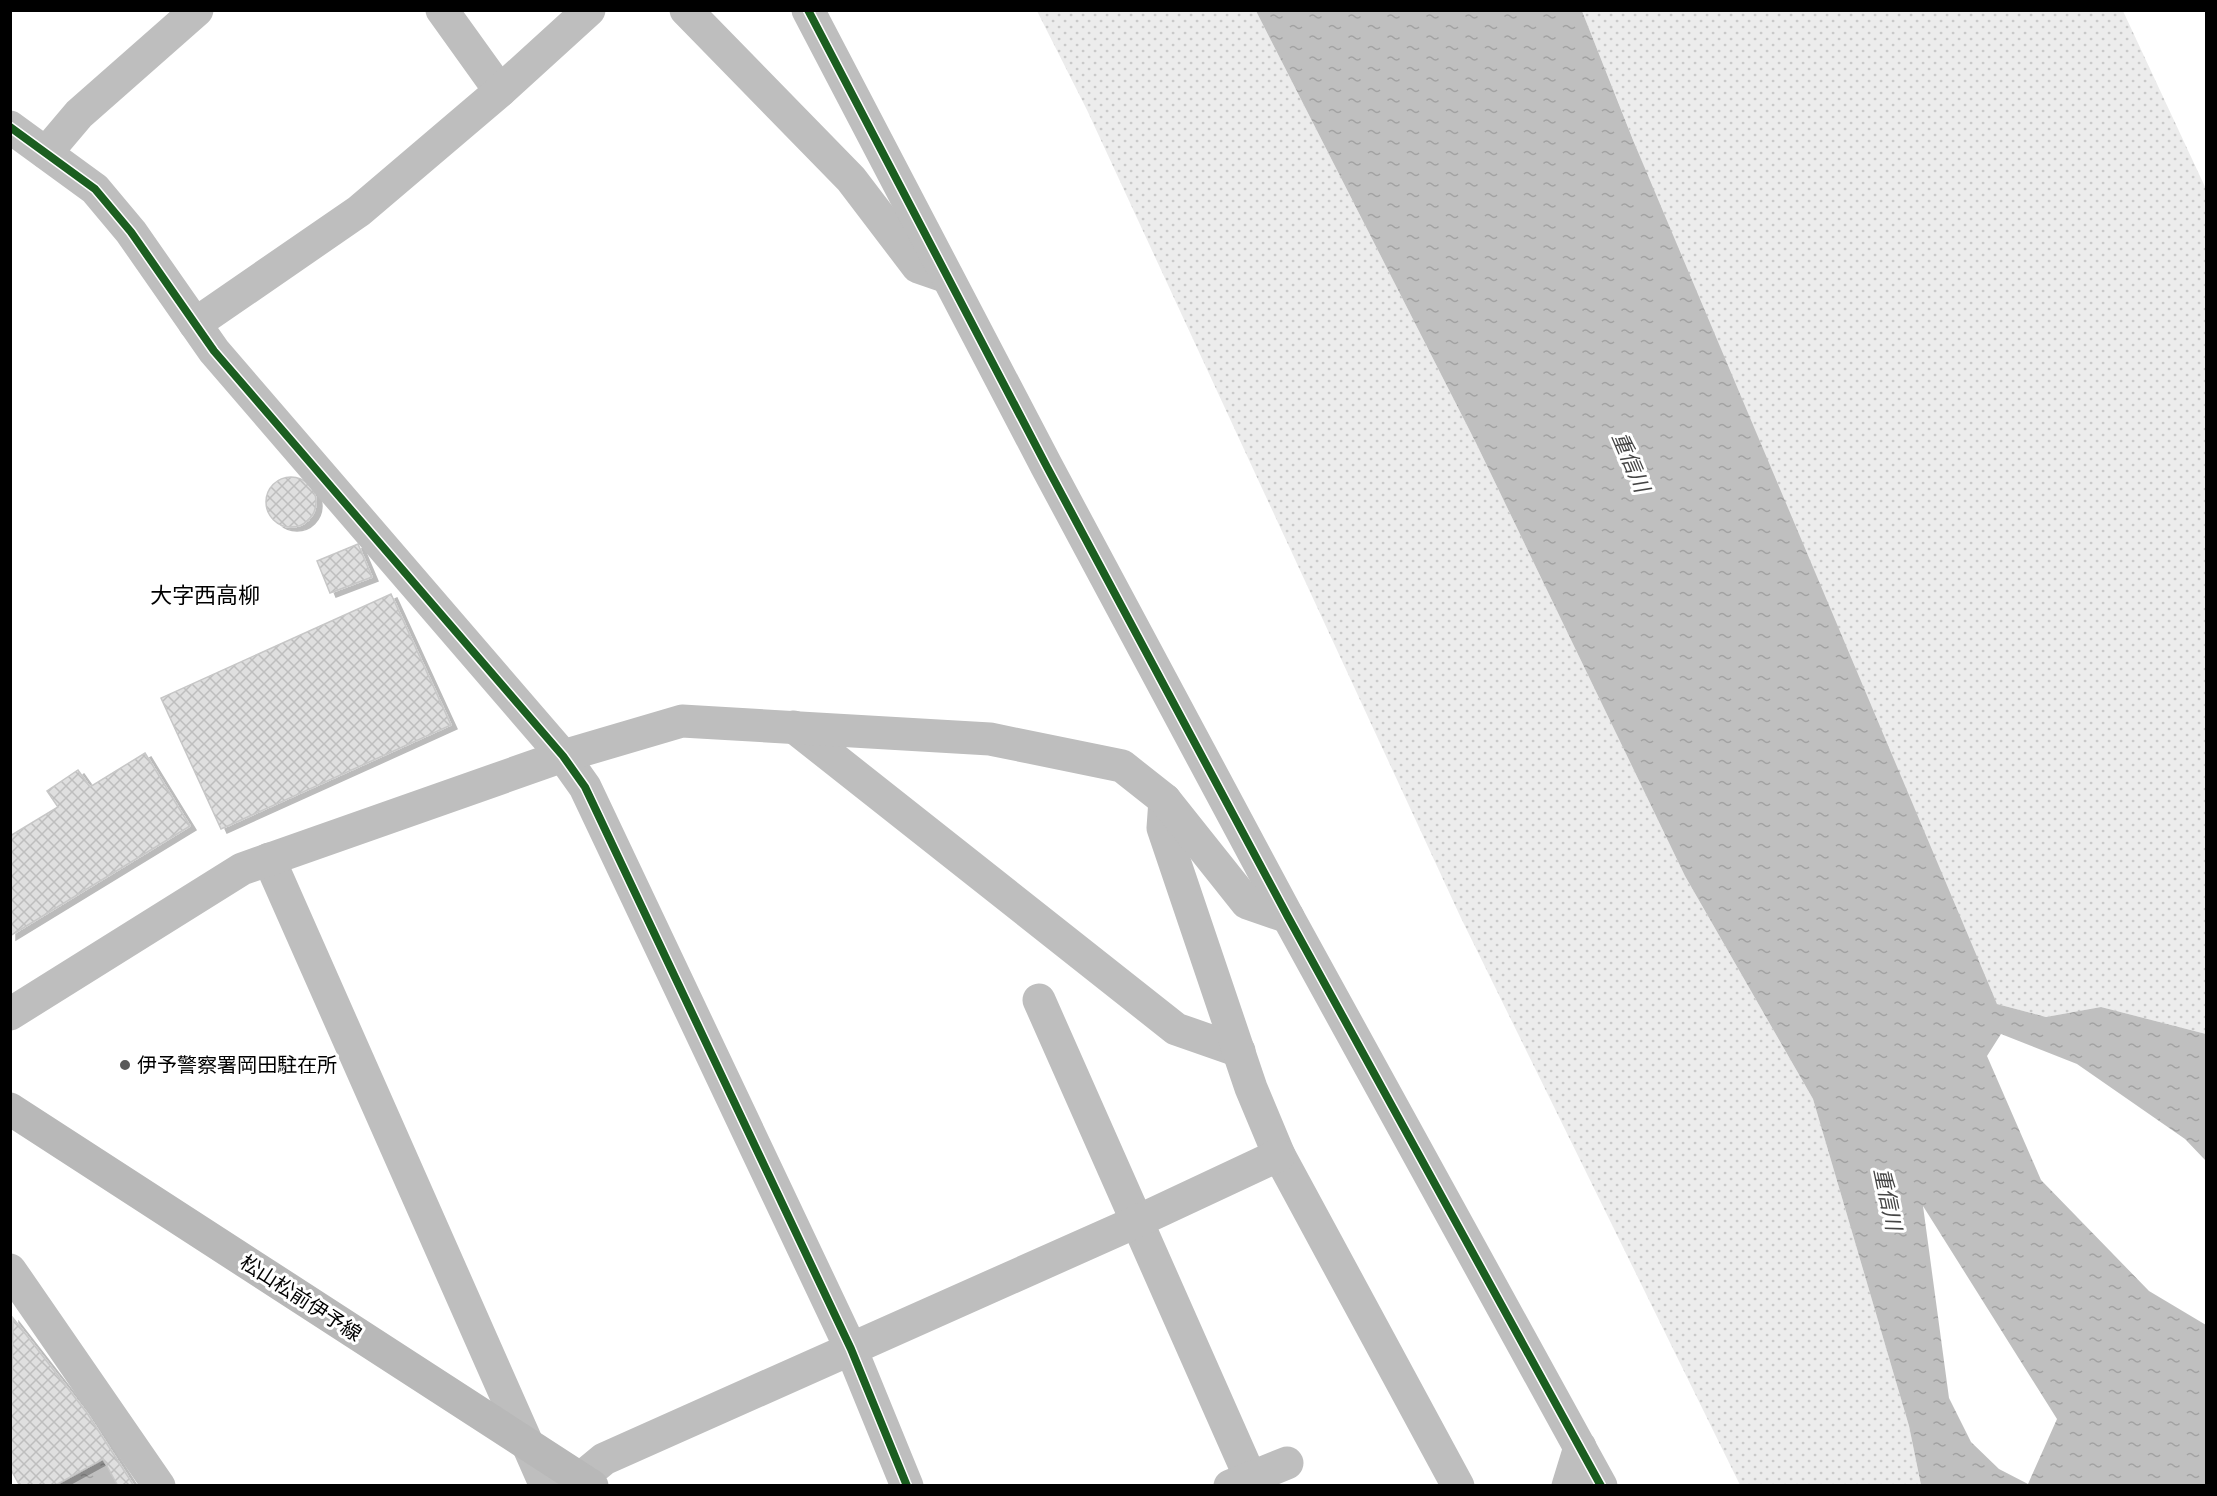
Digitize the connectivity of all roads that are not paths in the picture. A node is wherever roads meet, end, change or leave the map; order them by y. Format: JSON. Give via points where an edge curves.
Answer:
{"nodes":[{"id":1,"x":197,"y":10,"type":"edge"},
{"id":2,"x":442,"y":10,"type":"edge"},
{"id":3,"x":589,"y":10,"type":"edge"},
{"id":4,"x":686,"y":10,"type":"edge"},
{"id":5,"x":808,"y":10,"type":"edge"},
{"id":6,"x":500,"y":91,"type":"junction"},
{"id":7,"x":10,"y":127,"type":"edge"},
{"id":8,"x":46,"y":153,"type":"junction"},
{"id":9,"x":947,"y":277,"type":"junction"},
{"id":10,"x":195,"y":324,"type":"junction"},
{"id":11,"x":794,"y":727,"type":"junction"},
{"id":12,"x":563,"y":756,"type":"junction"},
{"id":13,"x":1165,"y":800,"type":"junction"},
{"id":14,"x":269,"y":859,"type":"junction"},
{"id":15,"x":1288,"y":917,"type":"junction"},
{"id":16,"x":1039,"y":1000,"type":"dead end"},
{"id":17,"x":10,"y":1014,"type":"edge"},
{"id":18,"x":1239,"y":1051,"type":"junction"},
{"id":19,"x":10,"y":1109,"type":"edge"},
{"id":20,"x":1279,"y":1155,"type":"junction"},
{"id":21,"x":1138,"y":1221,"type":"junction"},
{"id":22,"x":10,"y":1270,"type":"edge"},
{"id":23,"x":852,"y":1349,"type":"junction"},
{"id":24,"x":528,"y":1445,"type":"junction"},
{"id":25,"x":1580,"y":1447,"type":"junction"},
{"id":26,"x":1287,"y":1463,"type":"dead end"},
{"id":27,"x":1245,"y":1482,"type":"edge"},
{"id":28,"x":579,"y":1483,"type":"edge"},
{"id":29,"x":159,"y":1485,"type":"edge"},
{"id":30,"x":546,"y":1485,"type":"edge"},
{"id":31,"x":907,"y":1485,"type":"edge"},
{"id":32,"x":1458,"y":1485,"type":"edge"},
{"id":33,"x":1568,"y":1485,"type":"edge"},
{"id":34,"x":1600,"y":1485,"type":"edge"}],
"edges":[{"from":1,"to":8,"type":"street","via":[[79,114]]},
{"from":2,"to":6,"type":"street"},
{"from":3,"to":6,"type":"street"},
{"from":4,"to":9,"type":"street","via":[[850,178],[918,267]]},
{"from":5,"to":9,"type":"street"},
{"from":6,"to":10,"type":"street","via":[[359,211]]},
{"from":7,"to":8,"type":"street"},
{"from":8,"to":10,"type":"street","via":[[95,189],[131,232]]},
{"from":9,"to":15,"type":"street"},
{"from":10,"to":12,"type":"street","via":[[221,361]]},
{"from":11,"to":12,"type":"street","via":[[682,721]]},
{"from":11,"to":13,"type":"street","via":[[990,739],[1122,766]]},
{"from":11,"to":18,"type":"street","via":[[1176,1029]]},
{"from":12,"to":14,"type":"street"},
{"from":12,"to":23,"type":"street","via":[[585,787]]},
{"from":13,"to":15,"type":"street","via":[[1247,903]]},
{"from":13,"to":18,"type":"street","via":[[1163,828]]},
{"from":14,"to":17,"type":"street","via":[[242,869]]},
{"from":14,"to":24,"type":"street"},
{"from":15,"to":25,"type":"street"},
{"from":16,"to":21,"type":"street"},
{"from":18,"to":20,"type":"street"},
{"from":19,"to":24,"type":"main road","name":"松山松前伊予線"},
{"from":20,"to":21,"type":"street"},
{"from":20,"to":32,"type":"street"},
{"from":21,"to":23,"type":"street"},
{"from":21,"to":27,"type":"street"},
{"from":22,"to":29,"type":"street"},
{"from":23,"to":28,"type":"street","via":[[604,1459]]},
{"from":23,"to":31,"type":"street"},
{"from":24,"to":28,"type":"main road","name":"松山松前伊予線"},
{"from":24,"to":30,"type":"street"},
{"from":25,"to":33,"type":"street"},
{"from":25,"to":34,"type":"street"},
{"from":26,"to":27,"type":"street"}]}
